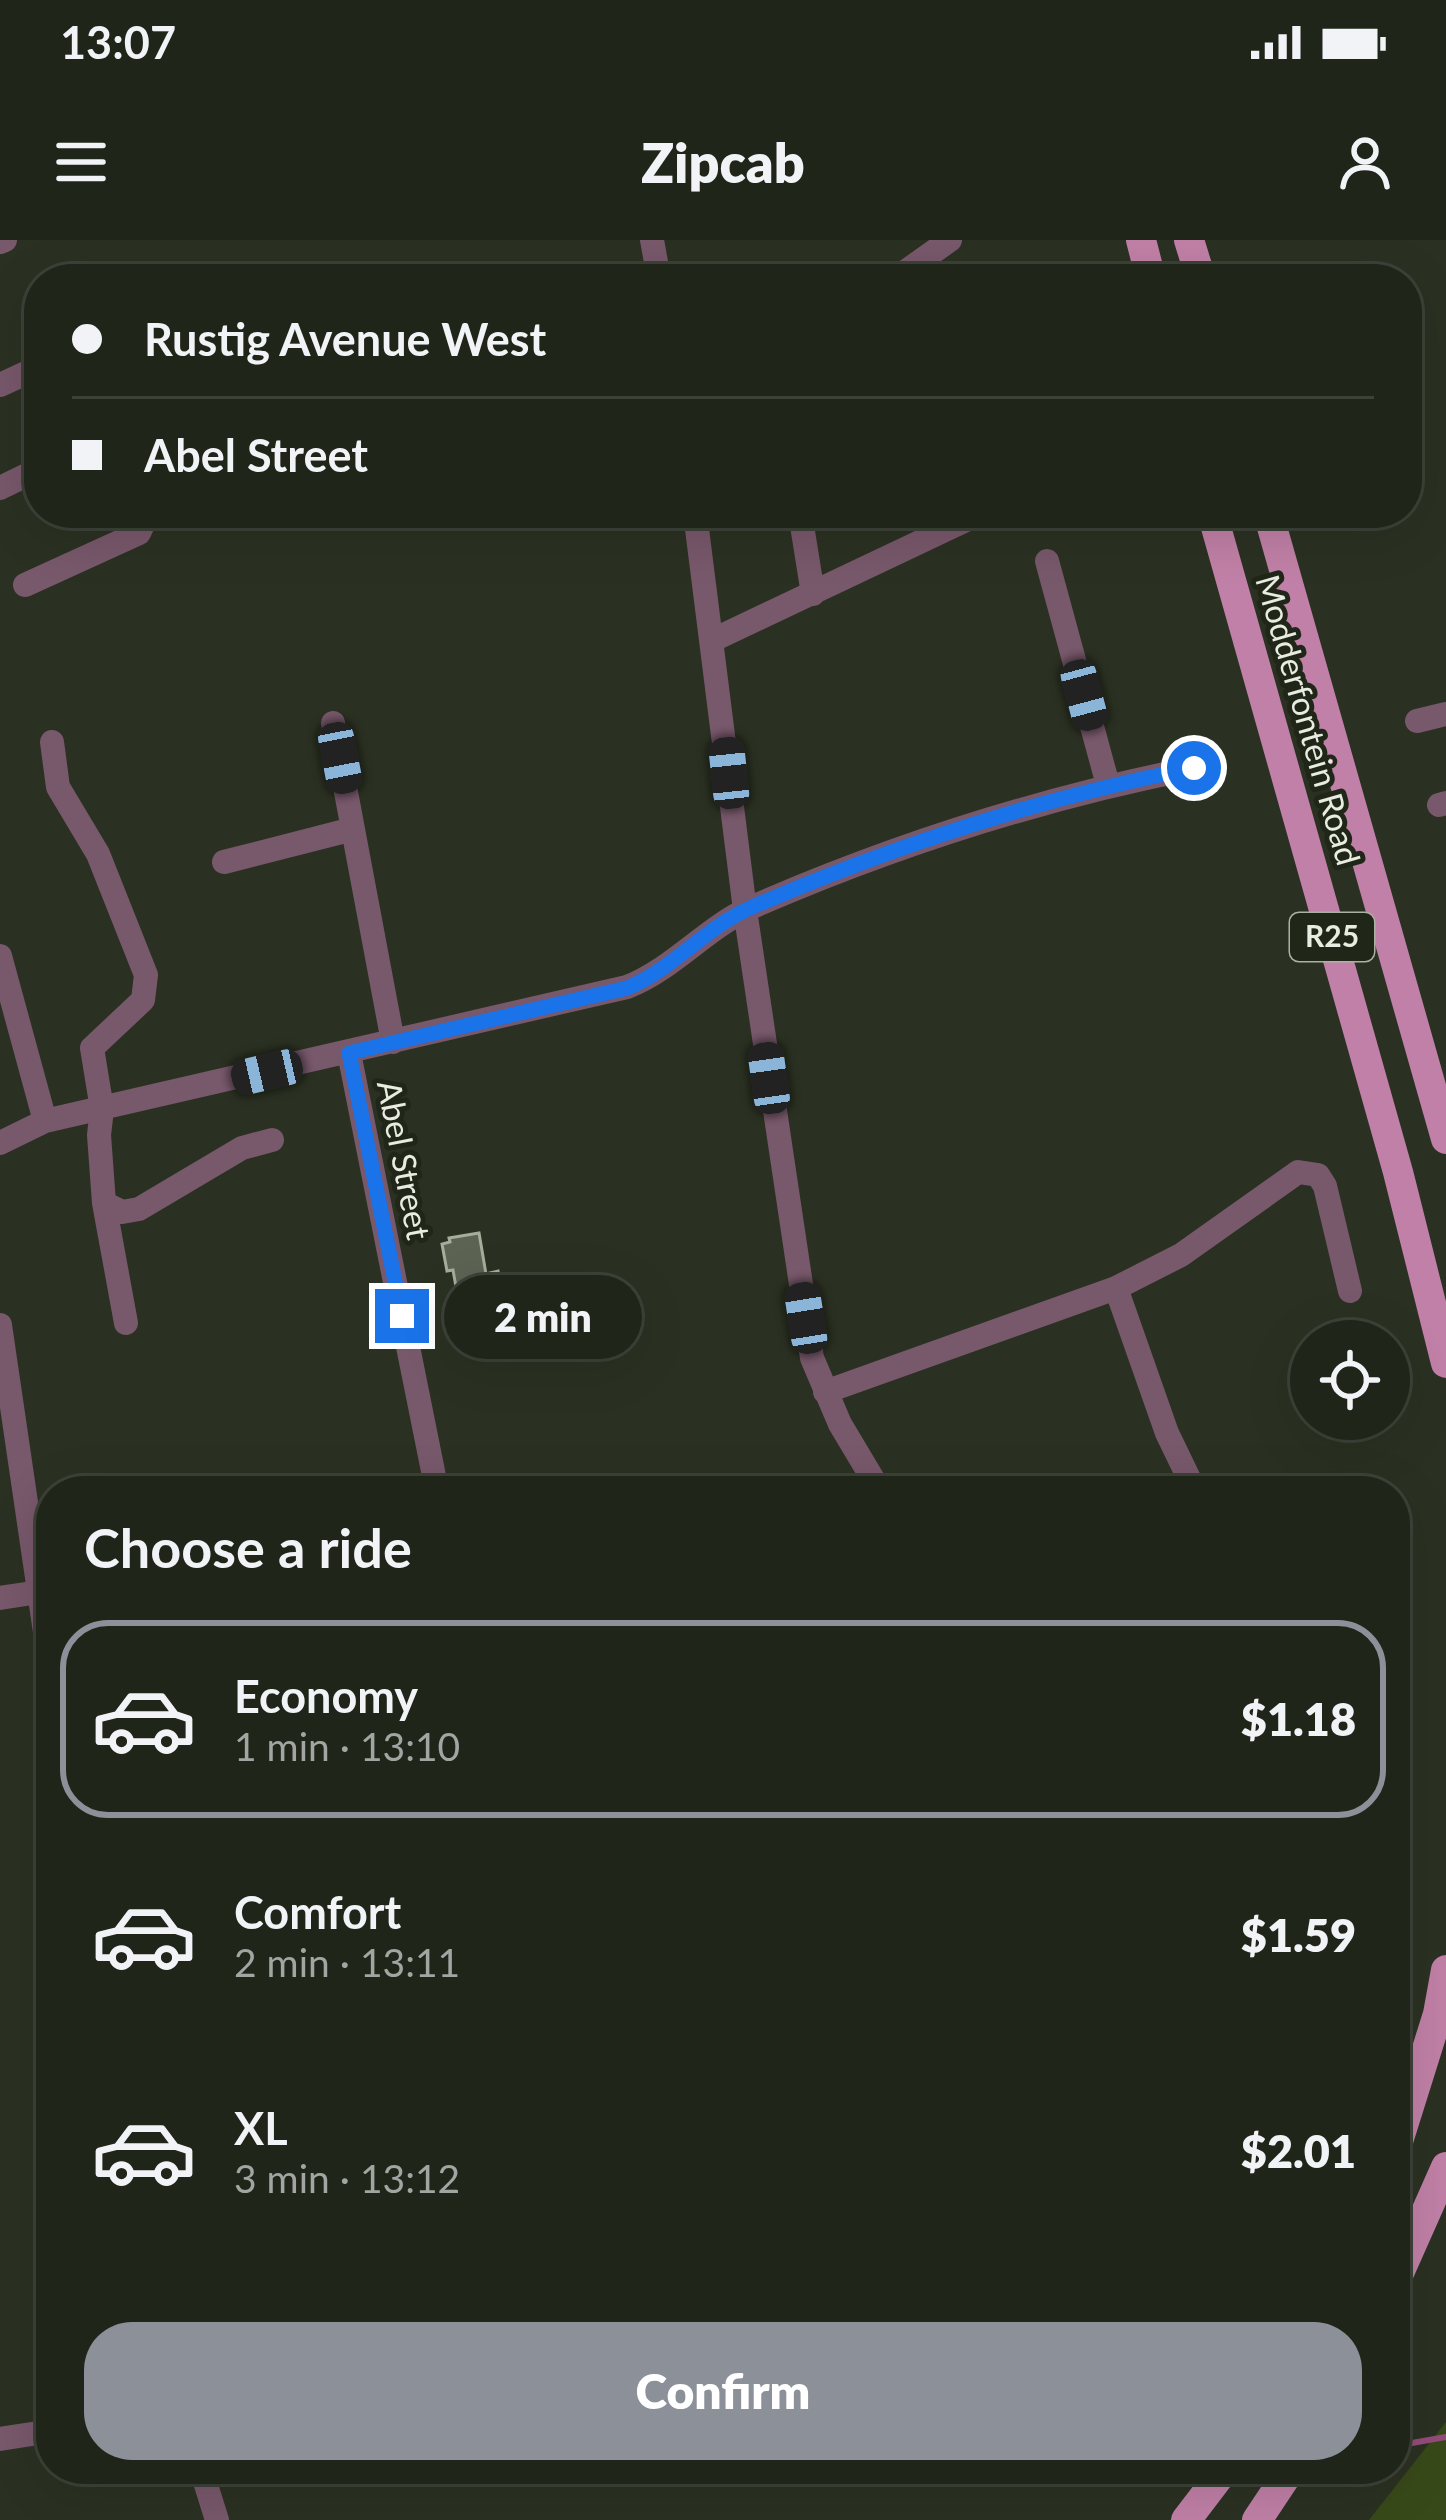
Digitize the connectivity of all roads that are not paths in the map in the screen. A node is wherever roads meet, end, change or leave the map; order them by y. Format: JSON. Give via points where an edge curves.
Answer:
{"nodes":[{"id":1,"x":950,"y":240,"type":"edge"},
{"id":2,"x":917,"y":264,"type":"edge"},
{"id":3,"x":141,"y":528,"type":"edge"},
{"id":4,"x":697,"y":528,"type":"edge"},
{"id":5,"x":802,"y":528,"type":"edge"},
{"id":6,"x":950,"y":528,"type":"edge"},
{"id":7,"x":1216,"y":528,"type":"edge"},
{"id":8,"x":1272,"y":528,"type":"edge"},
{"id":9,"x":1047,"y":561,"type":"dead end"},
{"id":10,"x":25,"y":585,"type":"dead end"},
{"id":11,"x":813,"y":594,"type":"junction"},
{"id":12,"x":713,"y":640,"type":"junction"},
{"id":13,"x":1446,"y":714,"type":"edge"},
{"id":14,"x":1418,"y":721,"type":"dead end"},
{"id":15,"x":334,"y":723,"type":"dead end"},
{"id":16,"x":52,"y":742,"type":"dead end"},
{"id":17,"x":1194,"y":768,"type":"dead end"},
{"id":18,"x":1108,"y":785,"type":"junction"},
{"id":19,"x":353,"y":829,"type":"junction"},
{"id":20,"x":224,"y":862,"type":"dead end"},
{"id":21,"x":745,"y":910,"type":"junction"},
{"id":22,"x":0,"y":956,"type":"edge"},
{"id":23,"x":393,"y":1042,"type":"junction"},
{"id":24,"x":349,"y":1053,"type":"junction"},
{"id":25,"x":102,"y":1109,"type":"junction"},
{"id":26,"x":45,"y":1120,"type":"junction"},
{"id":27,"x":1446,"y":1139,"type":"edge"},
{"id":28,"x":272,"y":1140,"type":"dead end"},
{"id":29,"x":0,"y":1143,"type":"edge"},
{"id":30,"x":104,"y":1203,"type":"junction"},
{"id":31,"x":1115,"y":1288,"type":"junction"},
{"id":32,"x":1350,"y":1291,"type":"dead end"},
{"id":33,"x":126,"y":1323,"type":"dead end"},
{"id":34,"x":0,"y":1325,"type":"edge"},
{"id":35,"x":1446,"y":1363,"type":"edge"},
{"id":36,"x":825,"y":1392,"type":"junction"},
{"id":37,"x":434,"y":1476,"type":"edge"},
{"id":38,"x":872,"y":1476,"type":"edge"},
{"id":39,"x":1188,"y":1476,"type":"edge"},
{"id":40,"x":36,"y":1571,"type":"edge"},
{"id":41,"x":36,"y":1592,"type":"edge"},
{"id":42,"x":0,"y":1598,"type":"edge"},
{"id":43,"x":1446,"y":1970,"type":"edge"},
{"id":44,"x":1410,"y":2103,"type":"edge"},
{"id":45,"x":1446,"y":2167,"type":"edge"},
{"id":46,"x":1410,"y":2248,"type":"edge"},
{"id":47,"x":36,"y":2433,"type":"edge"},
{"id":48,"x":0,"y":2439,"type":"edge"},
{"id":49,"x":206,"y":2484,"type":"edge"},
{"id":50,"x":1214,"y":2484,"type":"edge"},
{"id":51,"x":1281,"y":2484,"type":"edge"},
{"id":52,"x":217,"y":2520,"type":"edge"},
{"id":53,"x":1186,"y":2520,"type":"edge"},
{"id":54,"x":1257,"y":2520,"type":"edge"}],
"edges":[{"from":1,"to":2,"type":"street"},
{"from":3,"to":10,"type":"street"},
{"from":4,"to":12,"type":"street"},
{"from":5,"to":11,"type":"street"},
{"from":6,"to":11,"type":"street"},
{"from":7,"to":35,"type":"main road","name":"Modderfontein Road","number":"R25"},
{"from":8,"to":27,"type":"main road","name":"Modderfontein Road","number":"R25"},
{"from":9,"to":18,"type":"street"},
{"from":11,"to":12,"type":"street"},
{"from":12,"to":21,"type":"street"},
{"from":13,"to":14,"type":"street"},
{"from":15,"to":19,"type":"street","name":"Abel Street"},
{"from":16,"to":25,"type":"street","via":[[58,787],[98,854],[146,975],[143,1000],[92,1048]]},
{"from":17,"to":18,"type":"street"},
{"from":18,"to":21,"type":"street","via":[[1005,813]]},
{"from":19,"to":20,"type":"street"},
{"from":19,"to":23,"type":"street","name":"Abel Street"},
{"from":21,"to":23,"type":"street","via":[[627,988]]},
{"from":21,"to":36,"type":"street","via":[[812,1358]]},
{"from":22,"to":26,"type":"street"},
{"from":23,"to":24,"type":"street"},
{"from":24,"to":25,"type":"street"},
{"from":24,"to":37,"type":"street","name":"Abel Street"},
{"from":25,"to":26,"type":"street"},
{"from":25,"to":30,"type":"street"},
{"from":26,"to":29,"type":"street"},
{"from":28,"to":30,"type":"street","via":[[242,1148],[139,1209]]},
{"from":30,"to":33,"type":"street"},
{"from":31,"to":32,"type":"street","via":[[1309,1171],[1325,1186]]},
{"from":31,"to":36,"type":"street"},
{"from":31,"to":39,"type":"street"},
{"from":34,"to":40,"type":"street"},
{"from":36,"to":38,"type":"street"},
{"from":41,"to":42,"type":"street"},
{"from":43,"to":44,"type":"main road"},
{"from":45,"to":46,"type":"main road"},
{"from":47,"to":48,"type":"street"},
{"from":49,"to":52,"type":"street"},
{"from":50,"to":53,"type":"main road"},
{"from":51,"to":54,"type":"main road"}]}
